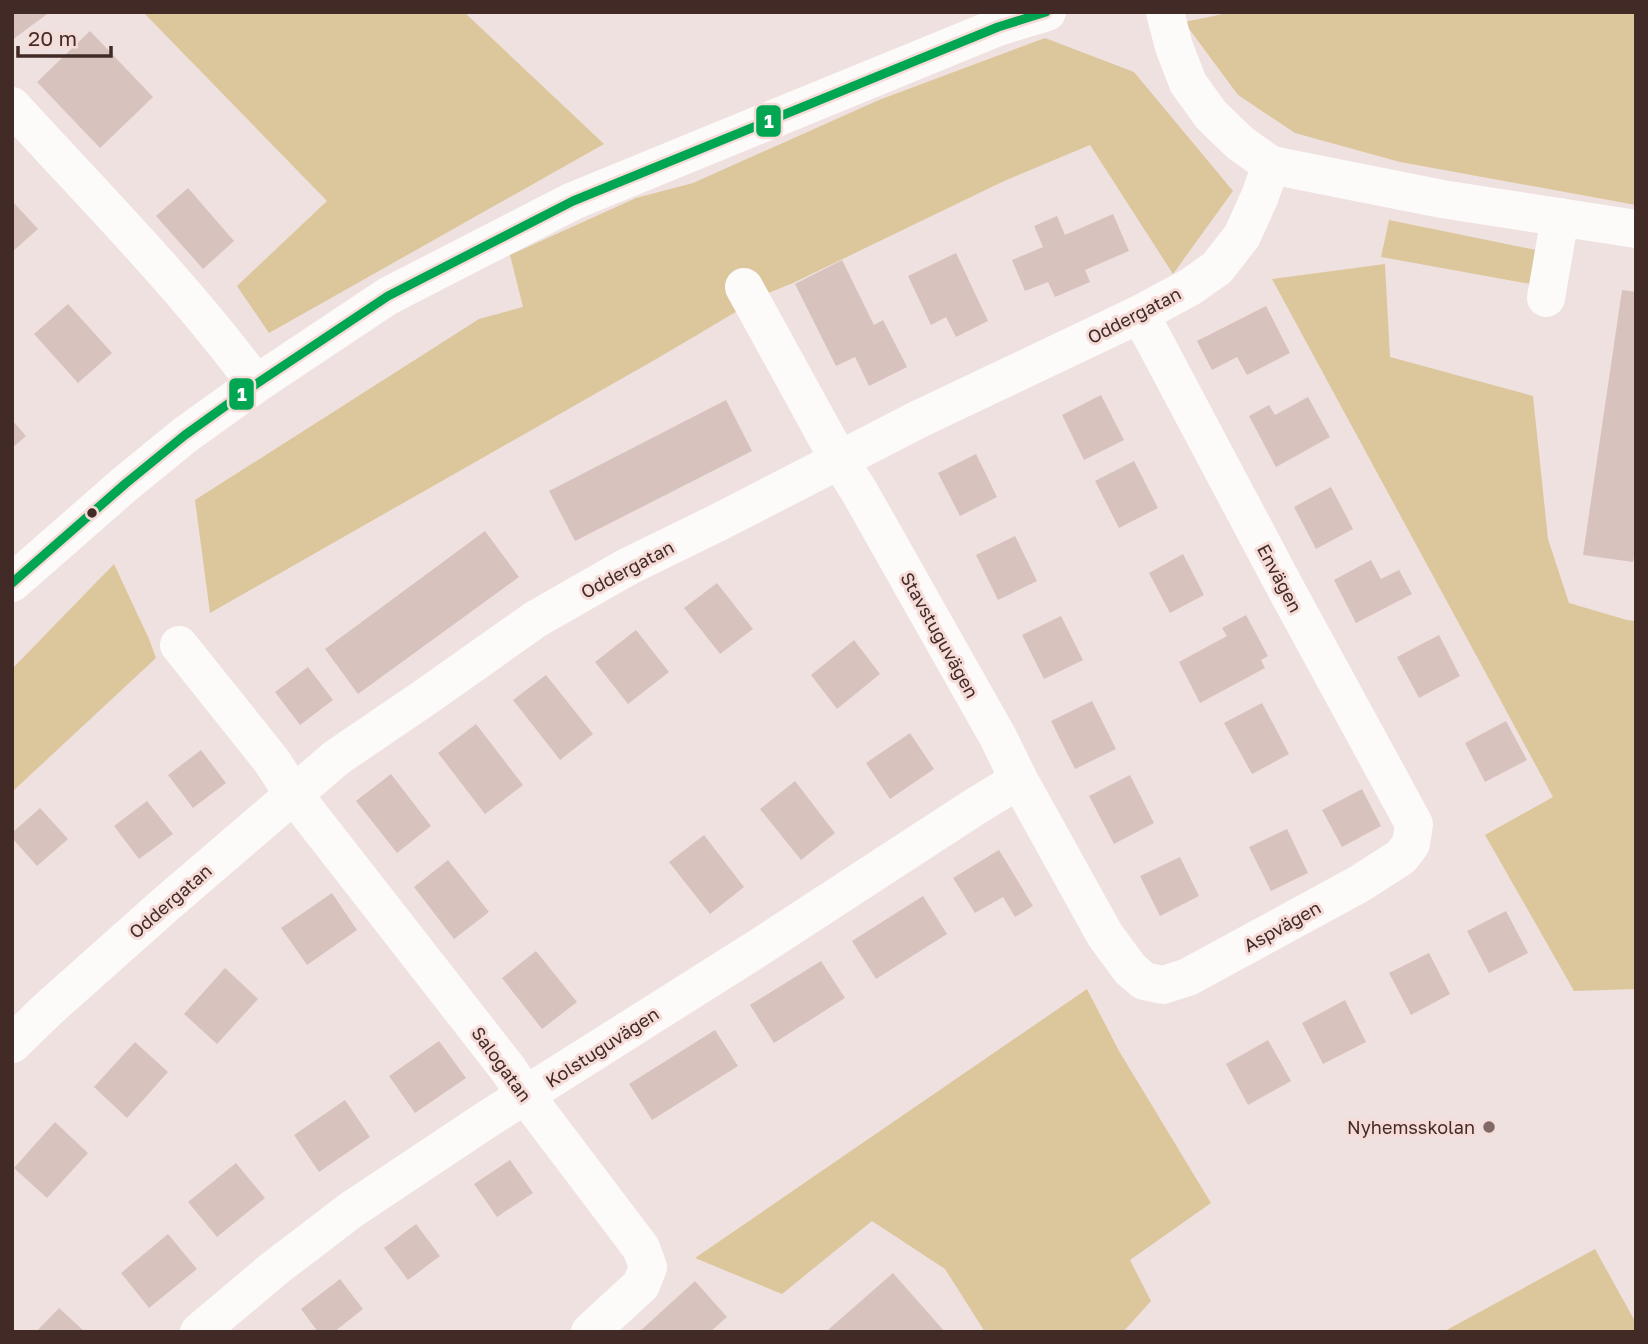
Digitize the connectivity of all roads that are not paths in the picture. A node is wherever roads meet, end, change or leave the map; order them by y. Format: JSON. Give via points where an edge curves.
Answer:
{"nodes":[{"id":1,"x":1047,"y":12,"type":"edge"},
{"id":2,"x":1165,"y":12,"type":"edge"},
{"id":3,"x":12,"y":106,"type":"edge"},
{"id":4,"x":1270,"y":165,"type":"junction"},
{"id":5,"x":1560,"y":217,"type":"junction"},
{"id":6,"x":1636,"y":229,"type":"edge"},
{"id":7,"x":744,"y":287,"type":"dead end"},
{"id":8,"x":1546,"y":298,"type":"dead end"},
{"id":9,"x":1140,"y":314,"type":"junction"},
{"id":10,"x":256,"y":384,"type":"junction"},
{"id":11,"x":839,"y":460,"type":"junction"},
{"id":12,"x":12,"y":583,"type":"edge"},
{"id":13,"x":179,"y":645,"type":"dead end"},
{"id":14,"x":1019,"y":780,"type":"junction"},
{"id":15,"x":294,"y":795,"type":"junction"},
{"id":16,"x":1411,"y":844,"type":"joint"},
{"id":17,"x":1142,"y":979,"type":"joint"},
{"id":18,"x":12,"y":1044,"type":"edge"},
{"id":19,"x":526,"y":1096,"type":"junction"},
{"id":20,"x":199,"y":1332,"type":"edge"},
{"id":21,"x":590,"y":1332,"type":"edge"}],
"edges":[{"from":1,"to":10,"type":"street","via":[[998,27],[573,201],[388,296]]},
{"from":2,"to":4,"type":"street","via":[[1188,83],[1211,115]]},
{"from":3,"to":10,"type":"street","via":[[169,278]]},
{"from":4,"to":5,"type":"street"},
{"from":4,"to":9,"type":"street","name":"Oddergatan","via":[[1242,236],[1217,268]]},
{"from":5,"to":6,"type":"street"},
{"from":5,"to":8,"type":"street"},
{"from":7,"to":11,"type":"street","name":"Stavstuguvägen"},
{"from":9,"to":11,"type":"street","name":"Oddergatan"},
{"from":9,"to":16,"type":"street","name":"Envägen","via":[[1413,824]]},
{"from":10,"to":12,"type":"street","via":[[185,435]]},
{"from":11,"to":14,"type":"street","name":"Stavstuguvägen"},
{"from":11,"to":15,"type":"street","name":"Oddergatan","via":[[627,567],[536,619],[336,758]]},
{"from":13,"to":15,"type":"street","name":"Salogatan"},
{"from":14,"to":17,"type":"street","name":"Stavstuguvägen","via":[[1105,935]]},
{"from":14,"to":19,"type":"street","name":"Kolstuguvägen"},
{"from":15,"to":18,"type":"street","name":"Oddergatan"},
{"from":15,"to":19,"type":"street","name":"Salogatan"},
{"from":16,"to":17,"type":"street","name":"Aspvägen","via":[[1401,857],[1359,884],[1188,977],[1163,985]]},
{"from":19,"to":20,"type":"street","name":"Kolstuguvägen","via":[[351,1210]]},
{"from":19,"to":21,"type":"street","name":"Salogatan","via":[[641,1248],[648,1267],[640,1285]]}]}
